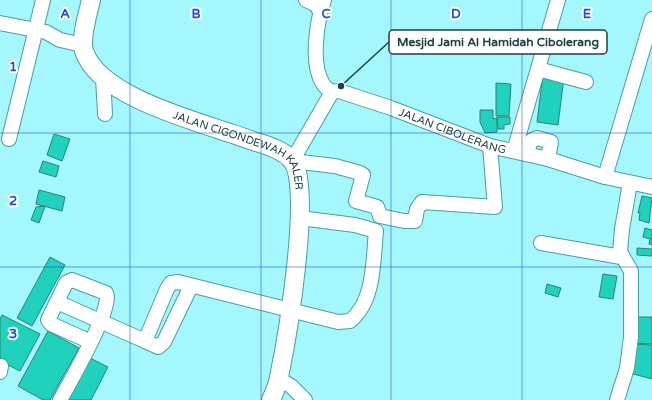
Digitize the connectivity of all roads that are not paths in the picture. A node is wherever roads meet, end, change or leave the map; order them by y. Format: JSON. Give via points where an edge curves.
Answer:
{"nodes":[{"id":1,"x":43,"y":0,"type":"edge"},
{"id":2,"x":91,"y":0,"type":"edge"},
{"id":3,"x":306,"y":0,"type":"edge"},
{"id":4,"x":558,"y":0,"type":"edge"},
{"id":5,"x":322,"y":6,"type":"edge"},
{"id":6,"x":652,"y":18,"type":"edge"},
{"id":7,"x":0,"y":23,"type":"edge"},
{"id":8,"x":36,"y":31,"type":"junction"},
{"id":9,"x":83,"y":45,"type":"junction"},
{"id":10,"x":538,"y":70,"type":"junction"},
{"id":11,"x":103,"y":77,"type":"junction"},
{"id":12,"x":586,"y":82,"type":"dead end"},
{"id":13,"x":332,"y":92,"type":"junction"},
{"id":14,"x":105,"y":114,"type":"dead end"},
{"id":15,"x":9,"y":139,"type":"dead end"},
{"id":16,"x":490,"y":146,"type":"junction"},
{"id":17,"x":520,"y":153,"type":"junction"},
{"id":18,"x":292,"y":161,"type":"junction"},
{"id":19,"x":605,"y":177,"type":"junction"},
{"id":20,"x":630,"y":182,"type":"junction"},
{"id":21,"x":652,"y":187,"type":"edge"},
{"id":22,"x":380,"y":216,"type":"junction"},
{"id":23,"x":300,"y":218,"type":"junction"},
{"id":24,"x":376,"y":231,"type":"junction"},
{"id":25,"x":541,"y":243,"type":"dead end"},
{"id":26,"x":621,"y":257,"type":"junction"},
{"id":27,"x":192,"y":286,"type":"junction"},
{"id":28,"x":56,"y":302,"type":"junction"},
{"id":29,"x":289,"y":310,"type":"junction"},
{"id":30,"x":99,"y":322,"type":"junction"},
{"id":31,"x":145,"y":341,"type":"junction"},
{"id":32,"x":91,"y":342,"type":"junction"},
{"id":33,"x":279,"y":379,"type":"junction"},
{"id":34,"x":60,"y":400,"type":"edge"},
{"id":35,"x":271,"y":400,"type":"edge"},
{"id":36,"x":305,"y":400,"type":"edge"},
{"id":37,"x":617,"y":400,"type":"edge"}],
"edges":[{"from":1,"to":8,"type":"street"},
{"from":2,"to":9,"type":"main road"},
{"from":3,"to":5,"type":"street"},
{"from":4,"to":10,"type":"street"},
{"from":5,"to":13,"type":"street","via":[[316,49],[318,69],[322,83]]},
{"from":6,"to":19,"type":"street"},
{"from":7,"to":8,"type":"street"},
{"from":8,"to":9,"type":"street"},
{"from":8,"to":15,"type":"street"},
{"from":9,"to":11,"type":"main road","name":"JALAN CIGONDEWAH KALER","via":[[86,54]]},
{"from":10,"to":12,"type":"street"},
{"from":10,"to":17,"type":"street"},
{"from":11,"to":14,"type":"street"},
{"from":11,"to":18,"type":"main road","name":"JALAN CIGONDEWAH KALER","via":[[132,97],[170,113],[269,147],[283,153]]},
{"from":13,"to":16,"type":"street","name":"JALAN CIBOLERANG","via":[[339,90],[372,101]]},
{"from":13,"to":18,"type":"street"},
{"from":16,"to":17,"type":"street","name":"JALAN CIBOLERANG"},
{"from":16,"to":22,"type":"street","via":[[495,207],[422,202],[414,221]]},
{"from":17,"to":19,"type":"street","name":"JALAN CIBOLERANG"},
{"from":18,"to":22,"type":"street","via":[[335,166],[362,174],[356,201],[377,207]]},
{"from":18,"to":23,"type":"main road","name":"JALAN CIGONDEWAH KALER","via":[[298,172]]},
{"from":19,"to":20,"type":"street","name":"JALAN CIBOLERANG"},
{"from":20,"to":21,"type":"street","name":"JALAN CIBOLERANG"},
{"from":20,"to":26,"type":"street","via":[[622,229]]},
{"from":22,"to":24,"type":"street"},
{"from":23,"to":24,"type":"street","via":[[355,225]]},
{"from":23,"to":29,"type":"main road","name":"JALAN CIGONDEWAH KALER"},
{"from":24,"to":29,"type":"street","via":[[369,288],[355,318],[338,322]]},
{"from":25,"to":26,"type":"street"},
{"from":26,"to":37,"type":"street","via":[[631,271],[631,337],[627,368]]},
{"from":27,"to":29,"type":"street"},
{"from":27,"to":31,"type":"street","via":[[164,342],[158,347]]},
{"from":27,"to":31,"type":"street","via":[[171,283]]},
{"from":28,"to":30,"type":"street"},
{"from":28,"to":30,"type":"street","via":[[66,283],[72,280],[106,293],[108,300]]},
{"from":28,"to":32,"type":"street","via":[[48,320],[51,324]]},
{"from":29,"to":33,"type":"main road","name":"JALAN CIGONDEWAH KALER"},
{"from":30,"to":31,"type":"street"},
{"from":30,"to":32,"type":"street"},
{"from":32,"to":34,"type":"street"},
{"from":33,"to":35,"type":"main road","name":"JALAN CIGONDEWAH KALER"},
{"from":33,"to":36,"type":"street","via":[[291,386]]}]}
